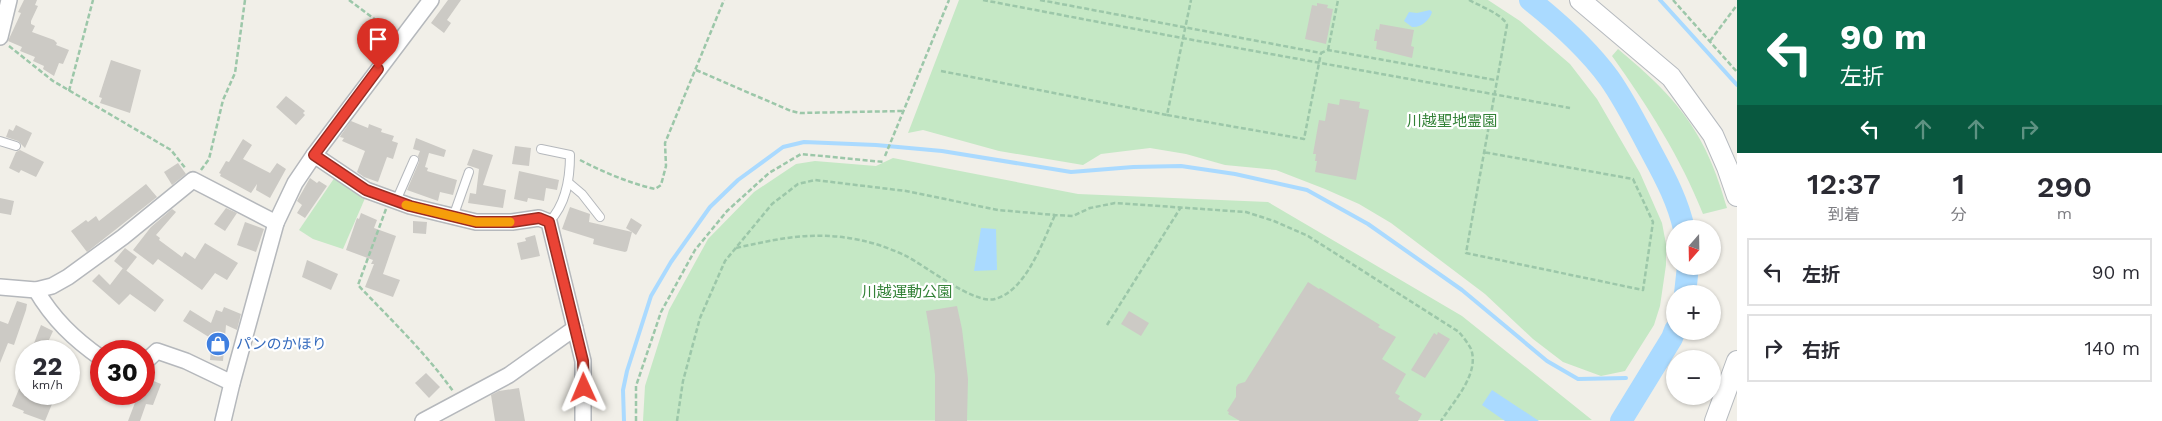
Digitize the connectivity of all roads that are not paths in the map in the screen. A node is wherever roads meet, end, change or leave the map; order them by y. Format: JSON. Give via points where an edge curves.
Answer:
{"nodes":[{"id":1,"x":10,"y":0,"type":"edge"},
{"id":2,"x":431,"y":0,"type":"edge"},
{"id":3,"x":1580,"y":0,"type":"edge"},
{"id":4,"x":4,"y":41,"type":"edge"},
{"id":5,"x":0,"y":141,"type":"edge"},
{"id":6,"x":16,"y":146,"type":"dead end"},
{"id":7,"x":541,"y":149,"type":"dead end"},
{"id":8,"x":314,"y":155,"type":"junction"},
{"id":9,"x":414,"y":160,"type":"dead end"},
{"id":10,"x":469,"y":172,"type":"dead end"},
{"id":11,"x":569,"y":183,"type":"junction"},
{"id":12,"x":1737,"y":196,"type":"edge"},
{"id":13,"x":393,"y":200,"type":"junction"},
{"id":14,"x":453,"y":217,"type":"junction"},
{"id":15,"x":600,"y":217,"type":"dead end"},
{"id":16,"x":549,"y":222,"type":"junction"},
{"id":17,"x":276,"y":223,"type":"junction"},
{"id":18,"x":0,"y":287,"type":"edge"},
{"id":19,"x":36,"y":290,"type":"junction"},
{"id":20,"x":575,"y":328,"type":"junction"},
{"id":21,"x":90,"y":350,"type":"edge"},
{"id":22,"x":155,"y":353,"type":"edge"},
{"id":23,"x":1737,"y":361,"type":"edge"},
{"id":24,"x":232,"y":383,"type":"junction"},
{"id":25,"x":226,"y":420,"type":"edge"},
{"id":26,"x":422,"y":421,"type":"edge"},
{"id":27,"x":583,"y":421,"type":"edge"},
{"id":28,"x":1716,"y":421,"type":"edge"}],
"edges":[{"from":1,"to":4,"type":"street"},
{"from":2,"to":8,"type":"street"},
{"from":3,"to":12,"type":"street","via":[[1671,77],[1713,135]]},
{"from":5,"to":6,"type":"lane"},
{"from":7,"to":11,"type":"lane","via":[[570,156]]},
{"from":8,"to":13,"type":"street","via":[[366,190]]},
{"from":8,"to":17,"type":"street","via":[[295,183]]},
{"from":9,"to":13,"type":"lane"},
{"from":10,"to":14,"type":"lane"},
{"from":11,"to":15,"type":"lane"},
{"from":11,"to":16,"type":"lane","via":[[556,215]]},
{"from":13,"to":14,"type":"street"},
{"from":14,"to":16,"type":"street","via":[[476,222],[539,218]]},
{"from":16,"to":20,"type":"street"},
{"from":17,"to":19,"type":"street","via":[[193,180],[68,277]]},
{"from":17,"to":24,"type":"street"},
{"from":18,"to":19,"type":"street"},
{"from":19,"to":21,"type":"street","via":[[48,311]]},
{"from":20,"to":26,"type":"street","via":[[509,375]]},
{"from":20,"to":27,"type":"street","via":[[583,361]]},
{"from":22,"to":24,"type":"street","via":[[186,361]]},
{"from":23,"to":28,"type":"street"},
{"from":24,"to":25,"type":"street"}]}
